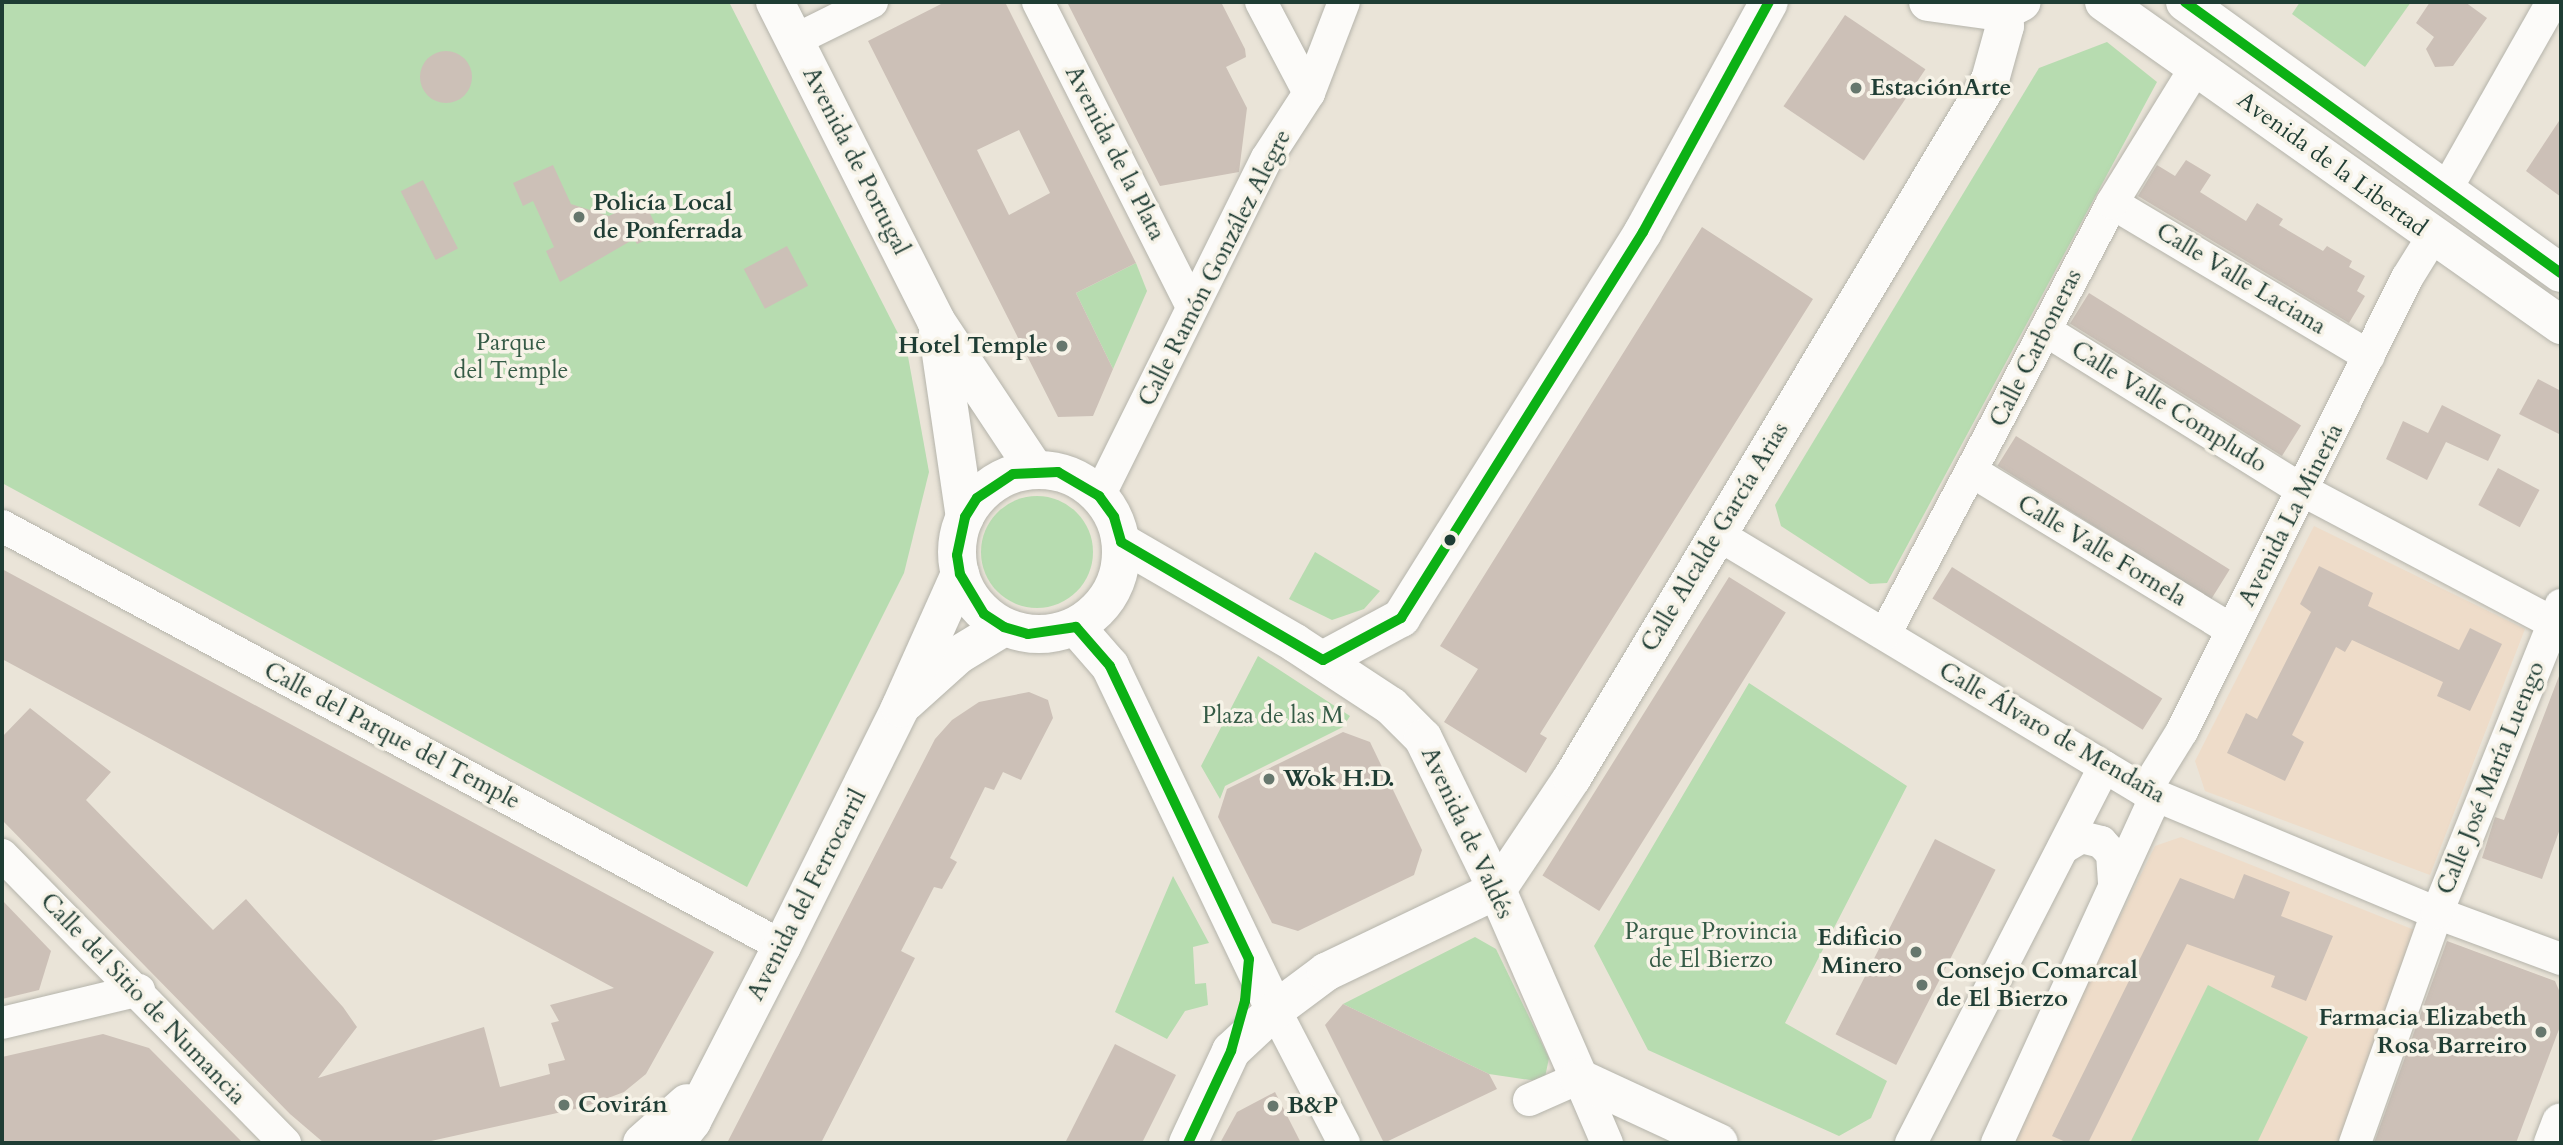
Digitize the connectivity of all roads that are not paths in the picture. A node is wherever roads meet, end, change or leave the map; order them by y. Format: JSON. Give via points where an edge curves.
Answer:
{"nodes":[{"id":1,"x":775,"y":2,"type":"edge"},
{"id":2,"x":872,"y":2,"type":"edge"},
{"id":3,"x":1038,"y":2,"type":"edge"},
{"id":4,"x":1261,"y":2,"type":"edge"},
{"id":5,"x":1344,"y":2,"type":"edge"},
{"id":6,"x":1752,"y":2,"type":"edge"},
{"id":7,"x":1769,"y":2,"type":"edge"},
{"id":8,"x":1928,"y":2,"type":"edge"},
{"id":9,"x":2104,"y":2,"type":"edge"},
{"id":10,"x":2185,"y":2,"type":"edge"},
{"id":11,"x":2554,"y":6,"type":"edge"},
{"id":12,"x":2012,"y":7,"type":"edge"},
{"id":13,"x":795,"y":40,"type":"junction"},
{"id":14,"x":2196,"y":67,"type":"junction"},
{"id":15,"x":1729,"y":76,"type":"junction"},
{"id":16,"x":1309,"y":93,"type":"junction"},
{"id":17,"x":2446,"y":188,"type":"junction"},
{"id":18,"x":2112,"y":203,"type":"junction"},
{"id":19,"x":2433,"y":236,"type":"junction"},
{"id":20,"x":2561,"y":273,"type":"edge"},
{"id":21,"x":1191,"y":305,"type":"junction"},
{"id":22,"x":936,"y":321,"type":"junction"},
{"id":23,"x":2561,"y":325,"type":"edge"},
{"id":24,"x":2045,"y":330,"type":"junction"},
{"id":25,"x":2370,"y":356,"type":"junction"},
{"id":26,"x":1035,"y":470,"type":"junction"},
{"id":27,"x":1973,"y":472,"type":"junction"},
{"id":28,"x":2304,"y":491,"type":"junction"},
{"id":29,"x":1100,"y":496,"type":"junction"},
{"id":30,"x":965,"y":517,"type":"junction"},
{"id":31,"x":2,"y":526,"type":"edge"},
{"id":32,"x":1717,"y":534,"type":"junction"},
{"id":33,"x":1121,"y":542,"type":"junction"},
{"id":34,"x":960,"y":574,"type":"junction"},
{"id":35,"x":2557,"y":613,"type":"edge"},
{"id":36,"x":1004,"y":627,"type":"junction"},
{"id":37,"x":1076,"y":627,"type":"junction"},
{"id":38,"x":2232,"y":630,"type":"junction"},
{"id":39,"x":1885,"y":635,"type":"junction"},
{"id":40,"x":1323,"y":660,"type":"junction"},
{"id":41,"x":900,"y":708,"type":"junction"},
{"id":42,"x":2104,"y":767,"type":"junction"},
{"id":43,"x":2150,"y":794,"type":"junction"},
{"id":44,"x":2063,"y":848,"type":"junction"},
{"id":45,"x":2,"y":855,"type":"edge"},
{"id":46,"x":2114,"y":883,"type":"junction"},
{"id":47,"x":1497,"y":890,"type":"junction"},
{"id":48,"x":2437,"y":913,"type":"junction"},
{"id":49,"x":782,"y":946,"type":"junction"},
{"id":50,"x":1249,"y":959,"type":"junction"},
{"id":51,"x":2561,"y":959,"type":"edge"},
{"id":52,"x":1326,"y":972,"type":"junction"},
{"id":53,"x":139,"y":990,"type":"junction"},
{"id":54,"x":1275,"y":1010,"type":"junction"},
{"id":55,"x":2,"y":1023,"type":"edge"},
{"id":56,"x":1231,"y":1051,"type":"junction"},
{"id":57,"x":1579,"y":1078,"type":"junction"},
{"id":58,"x":713,"y":1081,"type":"junction"},
{"id":59,"x":1529,"y":1100,"type":"dead end"},
{"id":60,"x":2561,"y":1122,"type":"edge"},
{"id":61,"x":1913,"y":1142,"type":"edge"},
{"id":62,"x":285,"y":1143,"type":"edge"},
{"id":63,"x":642,"y":1143,"type":"edge"},
{"id":64,"x":675,"y":1143,"type":"edge"},
{"id":65,"x":1188,"y":1143,"type":"edge"},
{"id":66,"x":1343,"y":1143,"type":"edge"},
{"id":67,"x":1607,"y":1143,"type":"edge"},
{"id":68,"x":1719,"y":1143,"type":"edge"},
{"id":69,"x":1997,"y":1143,"type":"edge"},
{"id":70,"x":2355,"y":1143,"type":"edge"},
{"id":71,"x":2553,"y":1143,"type":"edge"}],
"edges":[{"from":1,"to":13,"type":"main road","name":"Avenida de Portugal"},
{"from":2,"to":13,"type":"street"},
{"from":3,"to":21,"type":"street","name":"Avenida de la Plata"},
{"from":4,"to":16,"type":"street"},
{"from":5,"to":16,"type":"street","name":"Calle Ramón González Alegre"},
{"from":6,"to":15,"type":"main road"},
{"from":7,"to":15,"type":"main road"},
{"from":8,"to":12,"type":"main road"},
{"from":9,"to":14,"type":"main road","name":"Avenida de la Libertad"},
{"from":10,"to":17,"type":"main road","name":"Avenida de la Libertad"},
{"from":11,"to":17,"type":"street"},
{"from":12,"to":32,"type":"main road","name":"Calle Alcalde García Arias","via":[[1990,80]]},
{"from":13,"to":22,"type":"main road","name":"Avenida de Portugal"},
{"from":14,"to":18,"type":"street","name":"Calle Carboneras"},
{"from":14,"to":19,"type":"main road","name":"Avenida de la Libertad"},
{"from":15,"to":40,"type":"main road","via":[[1643,232],[1401,618]]},
{"from":16,"to":21,"type":"street","name":"Calle Ramón González Alegre","via":[[1267,158]]},
{"from":17,"to":20,"type":"main road","name":"Avenida de la Libertad"},
{"from":18,"to":24,"type":"street","name":"Calle Carboneras"},
{"from":18,"to":25,"type":"street","name":"Calle Valle Laciana"},
{"from":19,"to":23,"type":"main road","name":"Avenida de la Libertad"},
{"from":19,"to":25,"type":"street","name":"Avenida La Minería"},
{"from":21,"to":29,"type":"street","name":"Calle Ramón González Alegre"},
{"from":22,"to":26,"type":"main road","name":"Avenida de Portugal"},
{"from":22,"to":30,"type":"main road","name":"Avenida de Portugal"},
{"from":24,"to":27,"type":"street","name":"Calle Carboneras"},
{"from":24,"to":28,"type":"street","name":"Calle Valle Compludo"},
{"from":25,"to":28,"type":"street","name":"Avenida La Minería"},
{"from":26,"to":29,"type":"main road","via":[[1080,481]]},
{"from":26,"to":30,"type":"main road","via":[[993,484]]},
{"from":27,"to":38,"type":"street","name":"Calle Valle Fornela"},
{"from":27,"to":39,"type":"street","name":"Calle Carboneras"},
{"from":28,"to":35,"type":"street","name":"Calle Valle Compludo"},
{"from":28,"to":38,"type":"street","name":"Avenida La Minería"},
{"from":29,"to":33,"type":"main road","via":[[1114,517]]},
{"from":30,"to":34,"type":"main road","via":[[957,555]]},
{"from":31,"to":49,"type":"street","name":"Calle del Parque del Temple"},
{"from":32,"to":39,"type":"street","name":"Calle Álvaro de Mendaña"},
{"from":32,"to":47,"type":"main road","name":"Calle Alcalde García Arias","via":[[1572,778]]},
{"from":33,"to":37,"type":"main road","via":[[1121,567],[1112,592],[1097,612]]},
{"from":33,"to":40,"type":"main road","name":"Avenida de Valdés"},
{"from":34,"to":36,"type":"main road","via":[[977,605]]},
{"from":34,"to":41,"type":"main road","name":"Avenida del Ferrocarril"},
{"from":35,"to":48,"type":"street","name":"Calle José María Luengo"},
{"from":36,"to":37,"type":"main road","via":[[1028,634]]},
{"from":36,"to":41,"type":"main road","name":"Avenida del Ferrocarril","via":[[958,655]]},
{"from":37,"to":50,"type":"main road","via":[[1110,666]]},
{"from":38,"to":43,"type":"street","name":"Avenida La Minería"},
{"from":39,"to":42,"type":"street","name":"Calle Álvaro de Mendaña"},
{"from":40,"to":47,"type":"main road","name":"Avenida de Valdés","via":[[1391,706],[1423,738]]},
{"from":41,"to":49,"type":"main road","name":"Avenida del Ferrocarril"},
{"from":42,"to":43,"type":"street","name":"Calle Álvaro de Mendaña"},
{"from":42,"to":44,"type":"street"},
{"from":43,"to":46,"type":"street","name":"Avenida La Minería"},
{"from":43,"to":48,"type":"street","name":"Calle Álvaro de Mendaña"},
{"from":44,"to":46,"type":"street","via":[[2081,837],[2101,842],[2112,854]]},
{"from":44,"to":61,"type":"street"},
{"from":45,"to":53,"type":"street","name":"Calle del Sitio de Numancia"},
{"from":46,"to":69,"type":"street","name":"Avenida La Minería"},
{"from":47,"to":52,"type":"main road"},
{"from":47,"to":57,"type":"main road","name":"Avenida de Valdés"},
{"from":48,"to":51,"type":"street","name":"Calle Álvaro de Mendaña"},
{"from":48,"to":70,"type":"street","name":"Calle José María Luengo"},
{"from":49,"to":58,"type":"main road","name":"Avenida del Ferrocarril"},
{"from":50,"to":52,"type":"main road","via":[[1287,971]]},
{"from":50,"to":54,"type":"main road"},
{"from":50,"to":56,"type":"main road","via":[[1245,1001]]},
{"from":52,"to":54,"type":"main road"},
{"from":53,"to":55,"type":"street"},
{"from":53,"to":62,"type":"street","name":"Calle del Sitio de Numancia"},
{"from":54,"to":56,"type":"main road"},
{"from":54,"to":66,"type":"street"},
{"from":56,"to":65,"type":"main road"},
{"from":57,"to":59,"type":"street"},
{"from":57,"to":67,"type":"street"},
{"from":57,"to":68,"type":"main road"},
{"from":58,"to":63,"type":"main road","name":"Avenida del Ferrocarril"},
{"from":58,"to":64,"type":"main road","name":"Avenida del Ferrocarril"},
{"from":60,"to":71,"type":"main road"}]}
